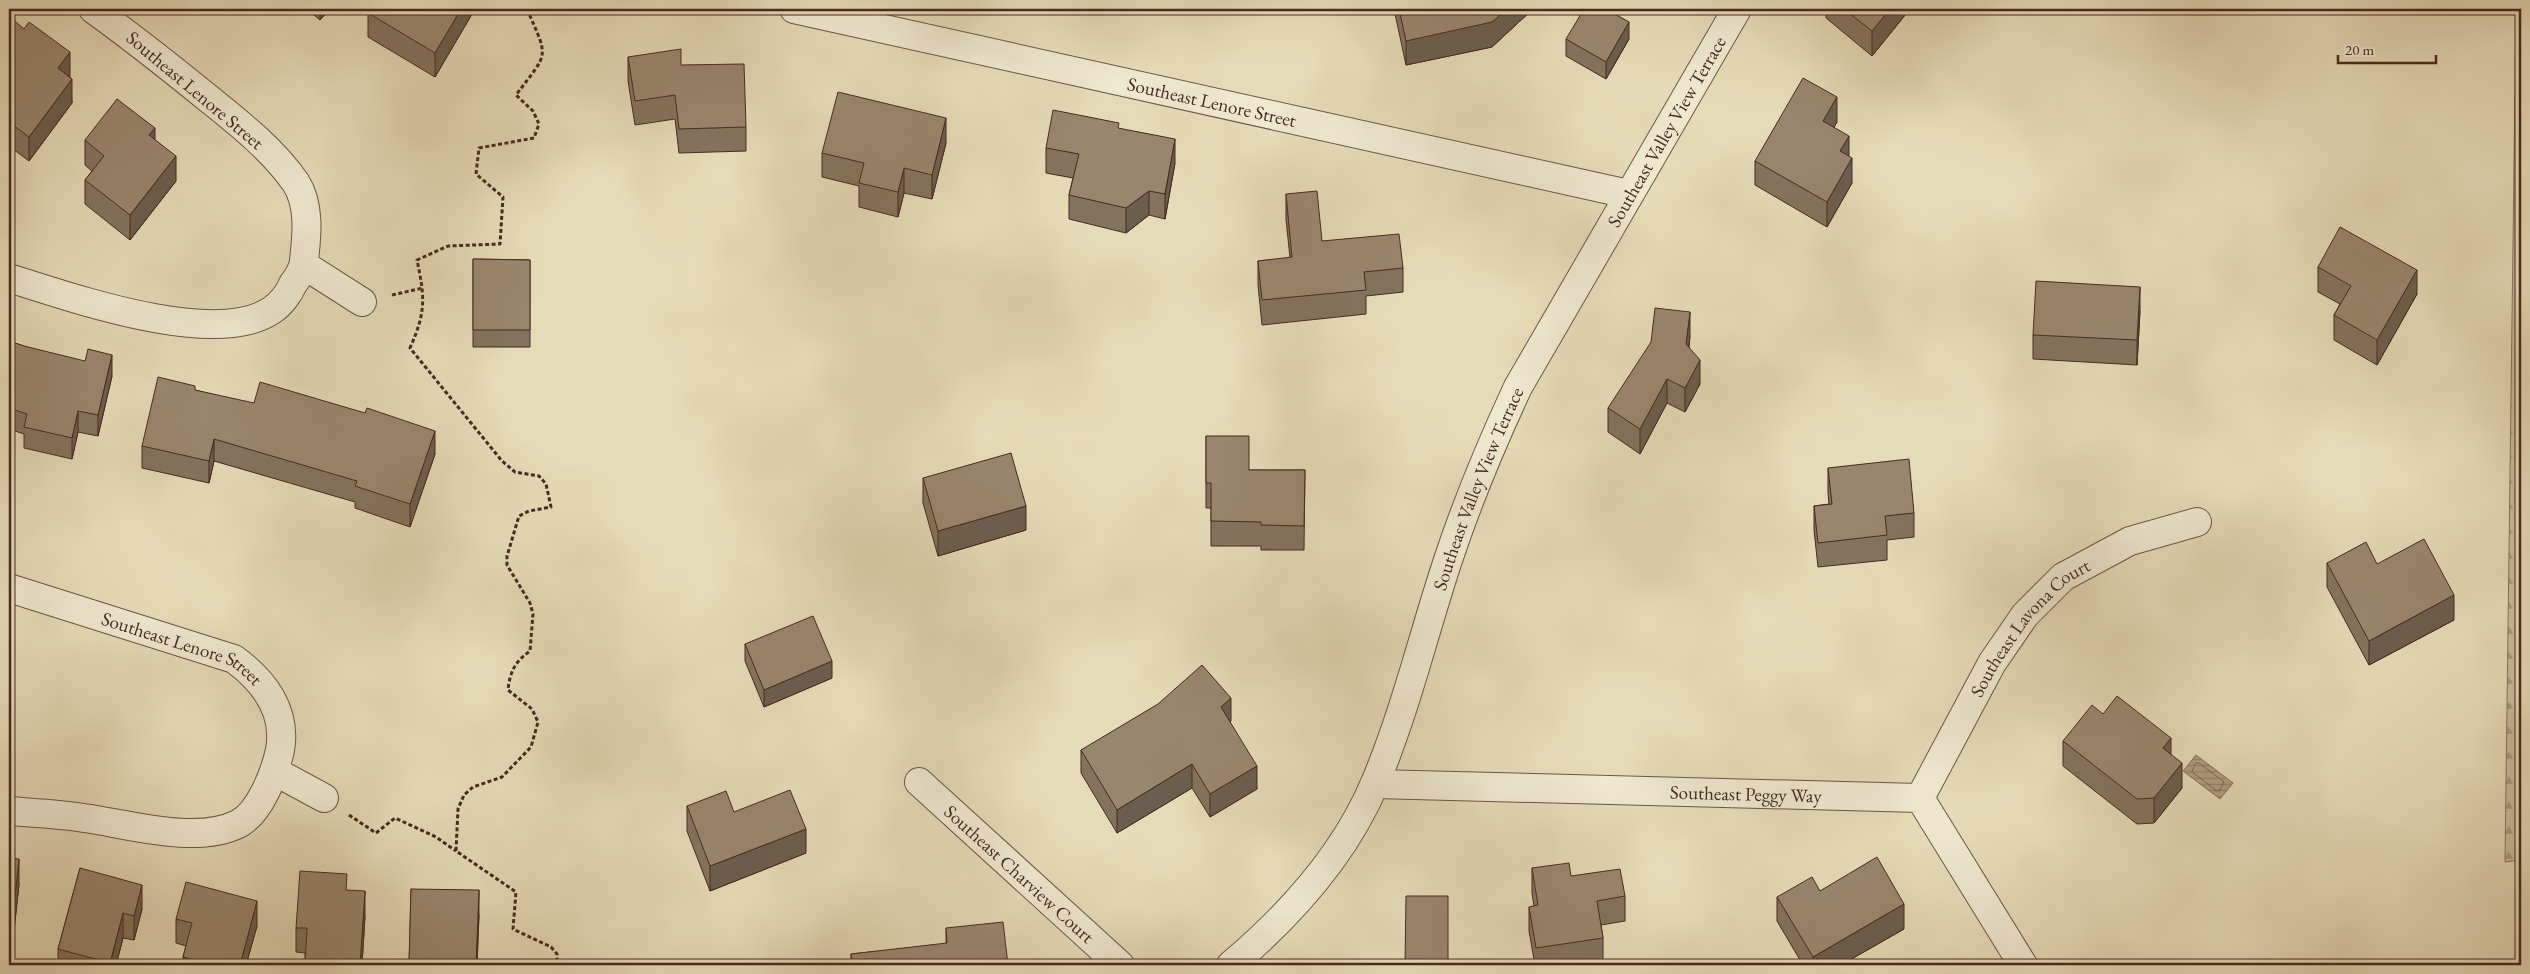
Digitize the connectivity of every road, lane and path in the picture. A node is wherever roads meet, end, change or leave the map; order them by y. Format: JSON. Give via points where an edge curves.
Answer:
{"nodes":[{"id":1,"x":93,"y":9,"type":"edge"},
{"id":2,"x":527,"y":9,"type":"edge"},
{"id":3,"x":794,"y":9,"type":"edge"},
{"id":4,"x":1737,"y":9,"type":"edge"},
{"id":5,"x":1628,"y":194,"type":"junction"},
{"id":6,"x":304,"y":265,"type":"junction"},
{"id":7,"x":9,"y":278,"type":"edge"},
{"id":8,"x":362,"y":302,"type":"dead end"},
{"id":9,"x":2197,"y":522,"type":"dead end"},
{"id":10,"x":9,"y":588,"type":"edge"},
{"id":11,"x":276,"y":772,"type":"junction"},
{"id":12,"x":919,"y":782,"type":"dead end"},
{"id":13,"x":1375,"y":784,"type":"junction"},
{"id":14,"x":324,"y":798,"type":"joint"},
{"id":15,"x":1920,"y":798,"type":"junction"},
{"id":16,"x":9,"y":811,"type":"edge"},
{"id":17,"x":456,"y":851,"type":"junction"},
{"id":18,"x":557,"y":965,"type":"edge"},
{"id":19,"x":1120,"y":965,"type":"edge"},
{"id":20,"x":1230,"y":965,"type":"edge"},
{"id":21,"x":2023,"y":965,"type":"edge"}],
"edges":[{"from":1,"to":6,"type":"street","name":"Southeast Lenore Street","via":[[145,46],[246,129],[296,184],[305,204]]},
{"from":2,"to":17,"type":"path","via":[[544,48],[544,58],[516,95],[533,111],[539,124],[534,138],[479,148],[476,174],[503,198],[500,244],[448,246],[417,260],[424,309],[410,348],[502,461],[515,472],[539,476],[546,484],[551,507],[519,516],[507,556],[509,571],[530,603],[533,614],[530,651],[510,671],[508,690],[532,709],[538,722],[531,747],[502,777],[473,787],[464,795],[458,809]]},
{"from":3,"to":5,"type":"street","name":"Southeast Lenore Street"},
{"from":4,"to":5,"type":"street","name":"Southeast Valley View Terrace"},
{"from":5,"to":13,"type":"street","name":"Southeast Valley View Terrace","via":[[1518,388],[1472,489]]},
{"from":6,"to":7,"type":"street","name":"Southeast Lenore Street","via":[[289,292],[272,310],[247,320],[215,324],[157,319]]},
{"from":6,"to":8,"type":"street"},
{"from":9,"to":15,"type":"street","name":"Southeast Lavona Court","via":[[2130,541],[2056,583],[2025,615],[1992,662]]},
{"from":10,"to":11,"type":"street","name":"Southeast Lenore Street","via":[[234,659],[252,672],[276,704],[282,736]]},
{"from":11,"to":14,"type":"street"},
{"from":11,"to":16,"type":"street","name":"Southeast Lenore Street","via":[[251,812],[239,824],[204,832],[176,832],[82,817]]},
{"from":12,"to":19,"type":"street","name":"Southeast Charview Court"},
{"from":13,"to":15,"type":"street","name":"Southeast Peggy Way"},
{"from":13,"to":20,"type":"street","name":"Southeast Valley View Terrace","via":[[1347,835],[1298,901]]},
{"from":14,"to":17,"type":"path","via":[[376,833],[395,818],[436,837]]},
{"from":15,"to":21,"type":"street"},
{"from":17,"to":18,"type":"path","via":[[516,892],[513,929],[551,947],[557,954]]}]}
